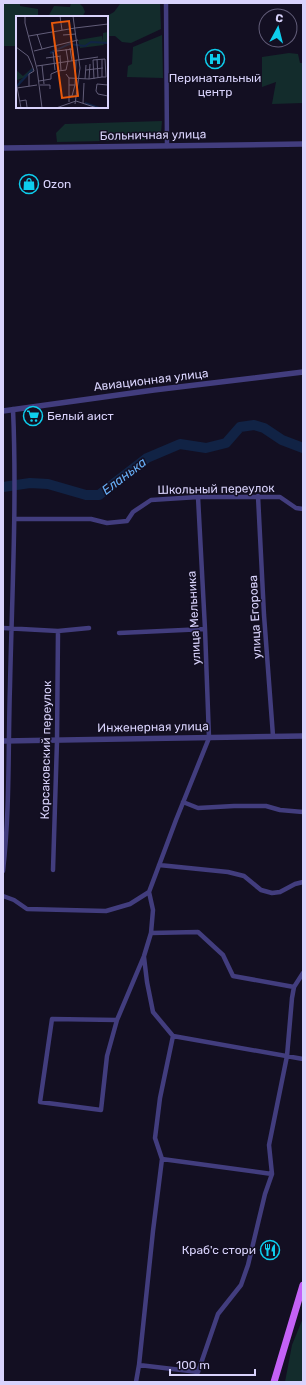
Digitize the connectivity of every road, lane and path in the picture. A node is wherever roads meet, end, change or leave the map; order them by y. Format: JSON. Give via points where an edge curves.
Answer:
{"nodes":[{"id":1,"x":166,"y":3,"type":"edge"},
{"id":2,"x":303,"y":144,"type":"edge"},
{"id":3,"x":167,"y":146,"type":"junction"},
{"id":4,"x":3,"y":148,"type":"edge"},
{"id":5,"x":303,"y":372,"type":"edge"},
{"id":6,"x":13,"y":409,"type":"junction"},
{"id":7,"x":3,"y":411,"type":"edge"},
{"id":8,"x":258,"y":496,"type":"junction"},
{"id":9,"x":198,"y":497,"type":"junction"},
{"id":10,"x":303,"y":509,"type":"edge"},
{"id":11,"x":15,"y":519,"type":"junction"},
{"id":12,"x":3,"y":628,"type":"edge"},
{"id":13,"x":11,"y":628,"type":"junction"},
{"id":14,"x":89,"y":628,"type":"dead end"},
{"id":15,"x":205,"y":629,"type":"junction"},
{"id":16,"x":58,"y":631,"type":"junction"},
{"id":17,"x":119,"y":633,"type":"dead end"},
{"id":18,"x":273,"y":736,"type":"junction"},
{"id":19,"x":303,"y":736,"type":"edge"},
{"id":20,"x":209,"y":738,"type":"junction"},
{"id":21,"x":6,"y":741,"type":"edge"},
{"id":22,"x":57,"y":741,"type":"junction"},
{"id":23,"x":183,"y":802,"type":"junction"},
{"id":24,"x":303,"y":812,"type":"edge"},
{"id":25,"x":159,"y":865,"type":"junction"},
{"id":26,"x":3,"y":870,"type":"edge"},
{"id":27,"x":53,"y":870,"type":"dead end"},
{"id":28,"x":303,"y":882,"type":"edge"},
{"id":29,"x":149,"y":892,"type":"junction"},
{"id":30,"x":3,"y":896,"type":"edge"},
{"id":31,"x":151,"y":933,"type":"junction"},
{"id":32,"x":144,"y":956,"type":"junction"},
{"id":33,"x":303,"y":973,"type":"edge"},
{"id":34,"x":294,"y":987,"type":"junction"},
{"id":35,"x":117,"y":1020,"type":"junction"},
{"id":36,"x":173,"y":1036,"type":"junction"},
{"id":37,"x":287,"y":1056,"type":"junction"},
{"id":38,"x":303,"y":1058,"type":"edge"},
{"id":39,"x":162,"y":1160,"type":"junction"},
{"id":40,"x":272,"y":1174,"type":"junction"},
{"id":41,"x":303,"y":1285,"type":"edge"},
{"id":42,"x":139,"y":1365,"type":"junction"},
{"id":43,"x":136,"y":1382,"type":"edge"},
{"id":44,"x":274,"y":1382,"type":"edge"}],
"edges":[{"from":1,"to":3,"type":"street"},
{"from":2,"to":3,"type":"street","name":"Больничная улица"},
{"from":3,"to":4,"type":"street","name":"Больничная улица"},
{"from":5,"to":6,"type":"street","name":"Авиационная улица"},
{"from":6,"to":7,"type":"street","name":"Авиационная улица"},
{"from":6,"to":11,"type":"street"},
{"from":8,"to":9,"type":"street","name":"Школьный переулок"},
{"from":8,"to":10,"type":"street","name":"Школьный переулок","via":[[280,497],[296,508]]},
{"from":8,"to":18,"type":"street","name":"улица Егорова"},
{"from":9,"to":11,"type":"street","name":"Школьный переулок","via":[[151,500],[133,512],[127,521],[107,523],[91,519]]},
{"from":9,"to":15,"type":"street","name":"улица Мельника"},
{"from":11,"to":13,"type":"street"},
{"from":12,"to":13,"type":"street"},
{"from":13,"to":16,"type":"street"},
{"from":13,"to":21,"type":"street"},
{"from":14,"to":16,"type":"street"},
{"from":15,"to":17,"type":"street"},
{"from":15,"to":20,"type":"street","name":"улица Мельника"},
{"from":16,"to":22,"type":"street","name":"Корсаковский переулок"},
{"from":18,"to":19,"type":"street","name":"Инженерная улица"},
{"from":18,"to":20,"type":"street","name":"Инженерная улица"},
{"from":20,"to":22,"type":"street","name":"Инженерная улица"},
{"from":20,"to":23,"type":"street"},
{"from":21,"to":22,"type":"street","name":"Инженерная улица"},
{"from":21,"to":26,"type":"street","via":[[8,811]]},
{"from":22,"to":27,"type":"street","name":"Корсаковский переулок"},
{"from":23,"to":24,"type":"street","via":[[198,808],[266,806]]},
{"from":23,"to":25,"type":"street"},
{"from":25,"to":28,"type":"street","via":[[244,876],[261,890],[272,894]]},
{"from":25,"to":29,"type":"street"},
{"from":29,"to":30,"type":"street","via":[[130,904],[106,911],[27,909]]},
{"from":29,"to":31,"type":"street","via":[[154,910]]},
{"from":31,"to":32,"type":"street"},
{"from":31,"to":34,"type":"street","via":[[198,932],[222,955],[233,976]]},
{"from":32,"to":35,"type":"street"},
{"from":32,"to":36,"type":"street","via":[[154,1012]]},
{"from":33,"to":34,"type":"street"},
{"from":34,"to":37,"type":"street"},
{"from":35,"to":35,"type":"street","via":[[108,1056],[101,1110],[40,1102],[52,1019]]},
{"from":36,"to":37,"type":"street"},
{"from":36,"to":39,"type":"street","via":[[154,1138]]},
{"from":37,"to":38,"type":"street"},
{"from":37,"to":40,"type":"street","via":[[268,1145]]},
{"from":39,"to":40,"type":"street"},
{"from":39,"to":42,"type":"street"},
{"from":40,"to":42,"type":"street","via":[[241,1285],[218,1314],[198,1372]]},
{"from":41,"to":44,"type":"main road"},
{"from":42,"to":43,"type":"street"}]}
